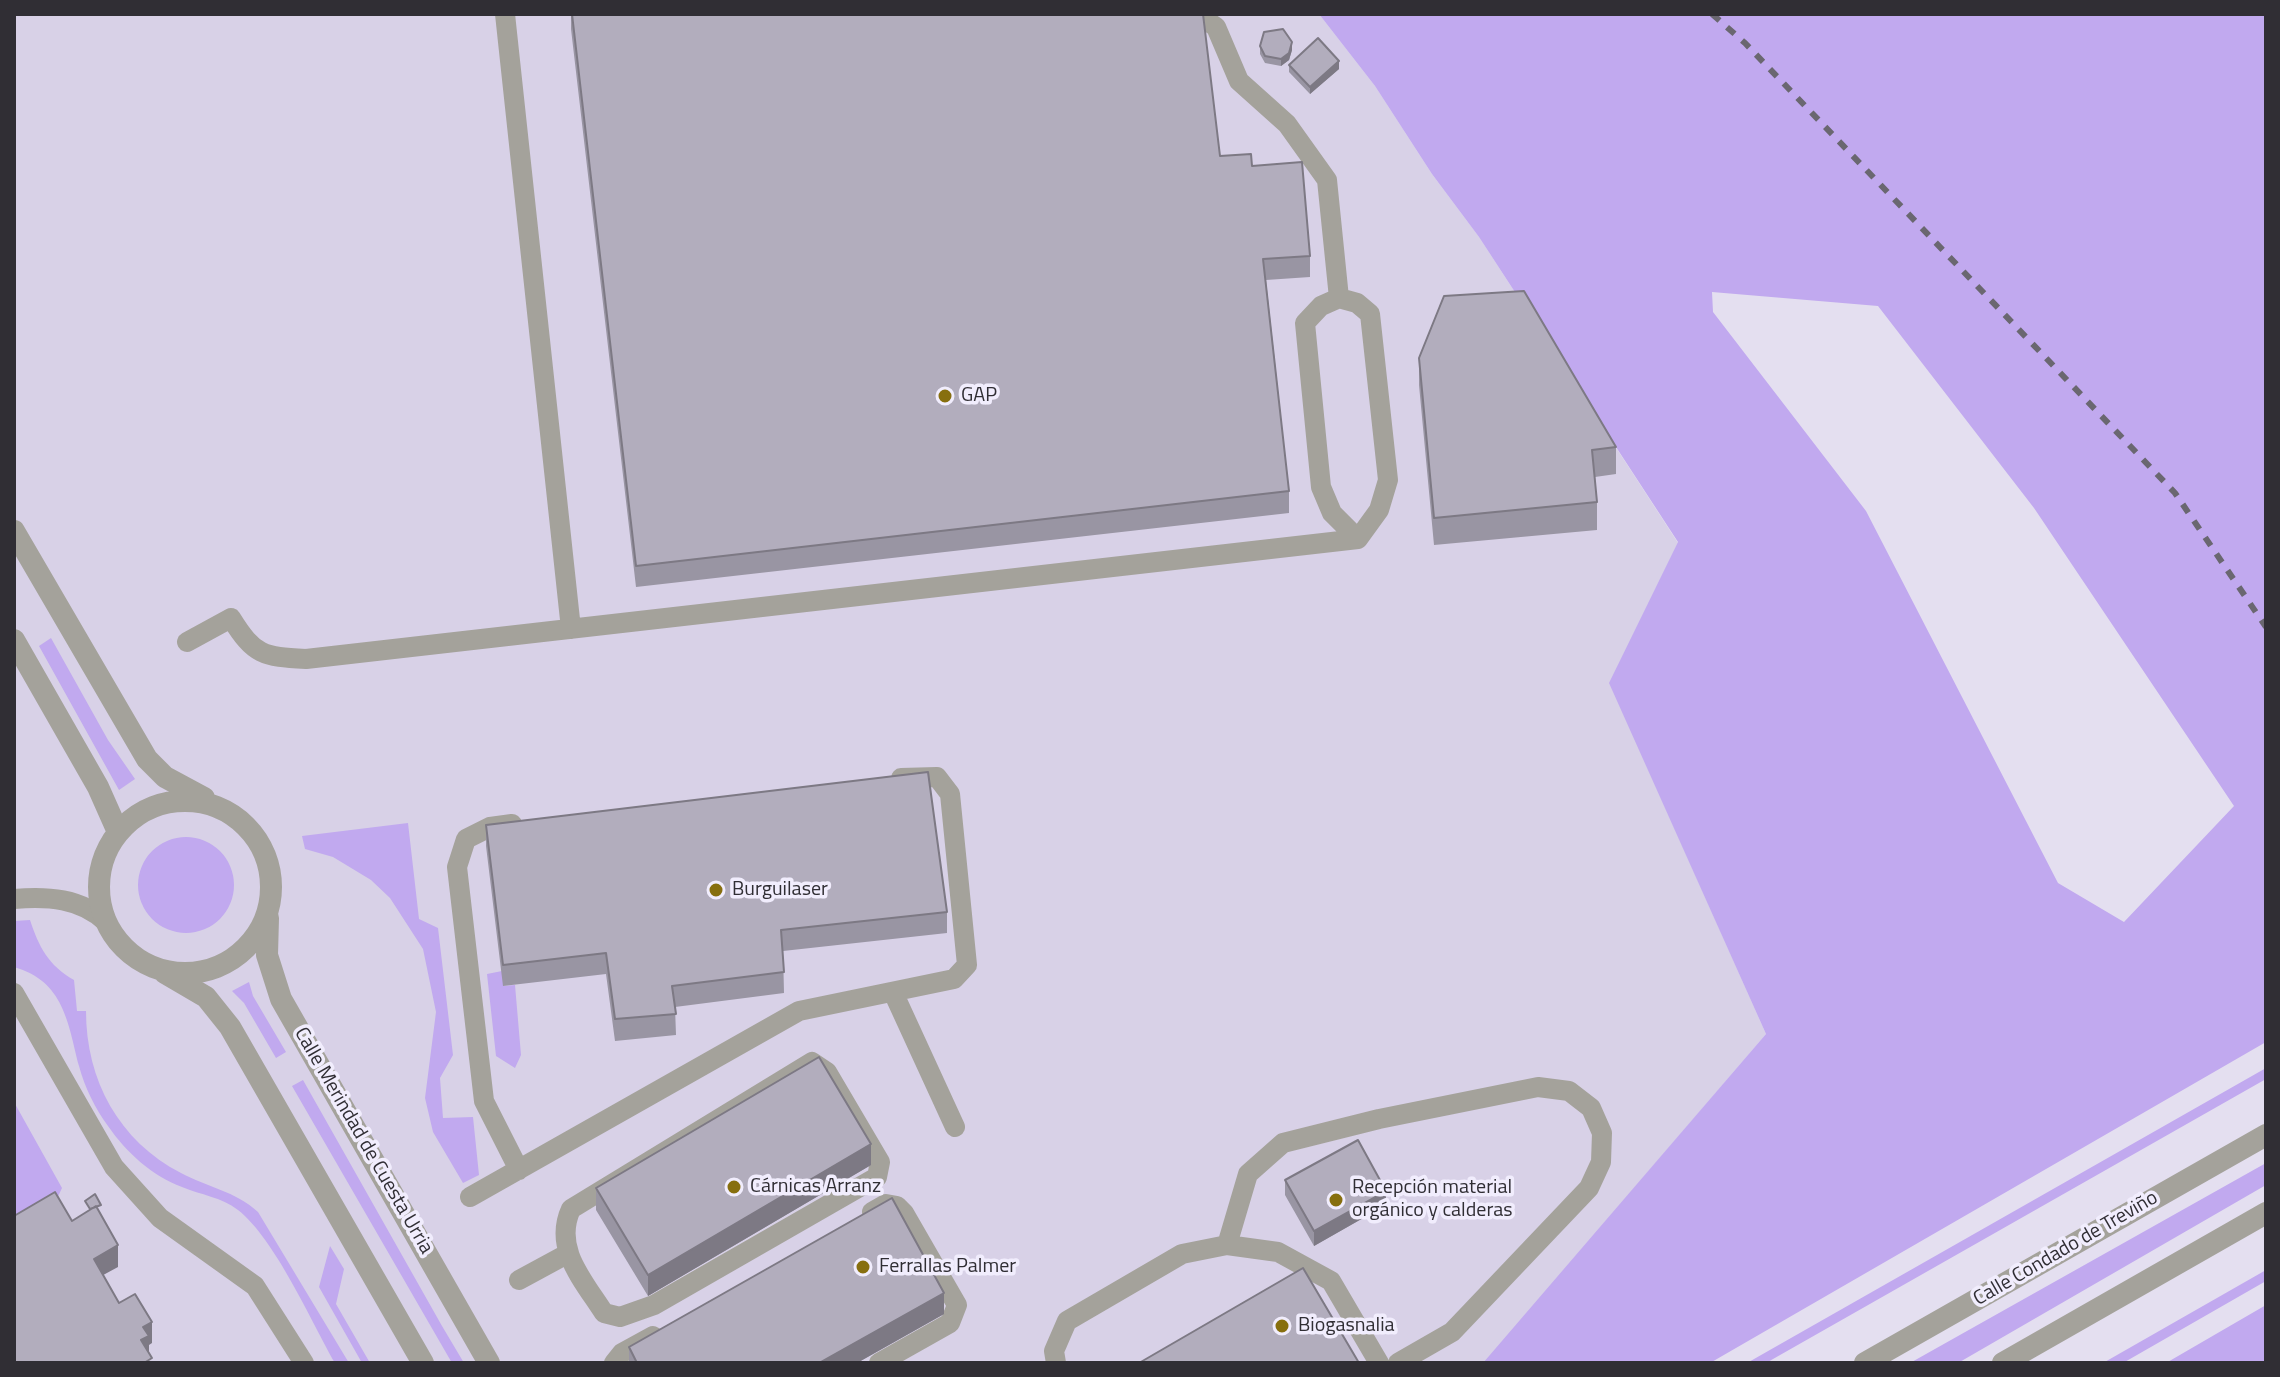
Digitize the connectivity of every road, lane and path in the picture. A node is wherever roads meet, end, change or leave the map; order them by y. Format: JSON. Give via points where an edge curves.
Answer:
{"nodes":[{"id":1,"x":505,"y":14,"type":"edge"},
{"id":2,"x":1197,"y":14,"type":"edge"},
{"id":3,"x":1339,"y":298,"type":"junction"},
{"id":4,"x":14,"y":531,"type":"edge"},
{"id":5,"x":1358,"y":539,"type":"junction"},
{"id":6,"x":571,"y":629,"type":"junction"},
{"id":7,"x":14,"y":640,"type":"edge"},
{"id":8,"x":187,"y":642,"type":"dead end"},
{"id":9,"x":879,"y":781,"type":"edge"},
{"id":10,"x":222,"y":809,"type":"junction"},
{"id":11,"x":537,"y":821,"type":"edge"},
{"id":12,"x":118,"y":832,"type":"junction"},
{"id":13,"x":14,"y":899,"type":"edge"},
{"id":14,"x":269,"y":910,"type":"junction"},
{"id":15,"x":106,"y":922,"type":"junction"},
{"id":16,"x":157,"y":969,"type":"junction"},
{"id":17,"x":893,"y":992,"type":"junction"},
{"id":18,"x":14,"y":993,"type":"edge"},
{"id":19,"x":955,"y":1127,"type":"dead end"},
{"id":20,"x":2266,"y":1135,"type":"edge"},
{"id":21,"x":519,"y":1170,"type":"junction"},
{"id":22,"x":470,"y":1197,"type":"dead end"},
{"id":23,"x":2266,"y":1213,"type":"edge"},
{"id":24,"x":858,"y":1220,"type":"edge"},
{"id":25,"x":1227,"y":1245,"type":"junction"},
{"id":26,"x":567,"y":1254,"type":"junction"},
{"id":27,"x":519,"y":1280,"type":"dead end"},
{"id":28,"x":678,"y":1322,"type":"edge"},
{"id":29,"x":304,"y":1363,"type":"edge"},
{"id":30,"x":423,"y":1363,"type":"edge"},
{"id":31,"x":489,"y":1363,"type":"edge"},
{"id":32,"x":614,"y":1363,"type":"edge"},
{"id":33,"x":879,"y":1363,"type":"edge"},
{"id":34,"x":1056,"y":1363,"type":"edge"},
{"id":35,"x":1379,"y":1363,"type":"edge"},
{"id":36,"x":1398,"y":1363,"type":"edge"},
{"id":37,"x":1865,"y":1363,"type":"edge"},
{"id":38,"x":2003,"y":1363,"type":"edge"}],
"edges":[{"from":1,"to":6,"type":"lane"},
{"from":2,"to":3,"type":"lane","via":[[1216,27],[1239,81],[1287,124],[1327,180]]},
{"from":3,"to":5,"type":"lane","via":[[1370,314],[1388,480],[1379,510]]},
{"from":3,"to":5,"type":"lane","via":[[1321,306],[1305,323],[1321,487],[1332,513]]},
{"from":4,"to":10,"type":"street","via":[[147,759],[165,777]]},
{"from":5,"to":6,"type":"lane"},
{"from":6,"to":8,"type":"lane","via":[[293,658],[267,657],[246,642],[231,618]]},
{"from":7,"to":12,"type":"street"},
{"from":9,"to":17,"type":"lane","via":[[937,777],[950,794],[967,965],[954,979]]},
{"from":10,"to":12,"type":"street","via":[[198,801],[166,802],[138,813]]},
{"from":10,"to":14,"type":"street","via":[[253,832],[267,859],[272,884]]},
{"from":11,"to":21,"type":"lane","via":[[490,827],[466,839],[457,867],[484,1101]]},
{"from":12,"to":15,"type":"street","via":[[107,847],[98,879]]},
{"from":13,"to":15,"type":"lane","via":[[44,897],[90,907]]},
{"from":14,"to":16,"type":"street","via":[[253,942],[230,961],[198,973]]},
{"from":14,"to":31,"type":"street","name":"Calle Merindad de Cuesta Urria","via":[[267,955],[281,999]]},
{"from":15,"to":16,"type":"street","via":[[129,953]]},
{"from":16,"to":30,"type":"street","via":[[206,997],[230,1027]]},
{"from":17,"to":19,"type":"lane"},
{"from":17,"to":21,"type":"lane","via":[[799,1011]]},
{"from":18,"to":29,"type":"lane","via":[[114,1167],[160,1218],[255,1286]]},
{"from":20,"to":37,"type":"street","name":"Calle Condado de Treviño"},
{"from":21,"to":22,"type":"lane"},
{"from":23,"to":38,"type":"street"},
{"from":24,"to":33,"type":"lane","via":[[886,1204],[897,1206],[957,1305],[950,1323]]},
{"from":25,"to":34,"type":"lane","via":[[1182,1254],[1067,1321],[1054,1351]]},
{"from":25,"to":35,"type":"lane","via":[[1278,1252],[1331,1281]]},
{"from":25,"to":36,"type":"lane","via":[[1248,1174],[1283,1143],[1538,1087],[1569,1091],[1591,1108],[1602,1133],[1601,1162],[1589,1188],[1452,1332]]},
{"from":26,"to":26,"type":"lane","via":[[604,1313],[636,1314],[877,1177],[880,1162],[827,1072],[812,1062],[571,1209],[564,1224]]},
{"from":26,"to":27,"type":"lane"},
{"from":28,"to":32,"type":"lane","via":[[622,1353]]}]}
